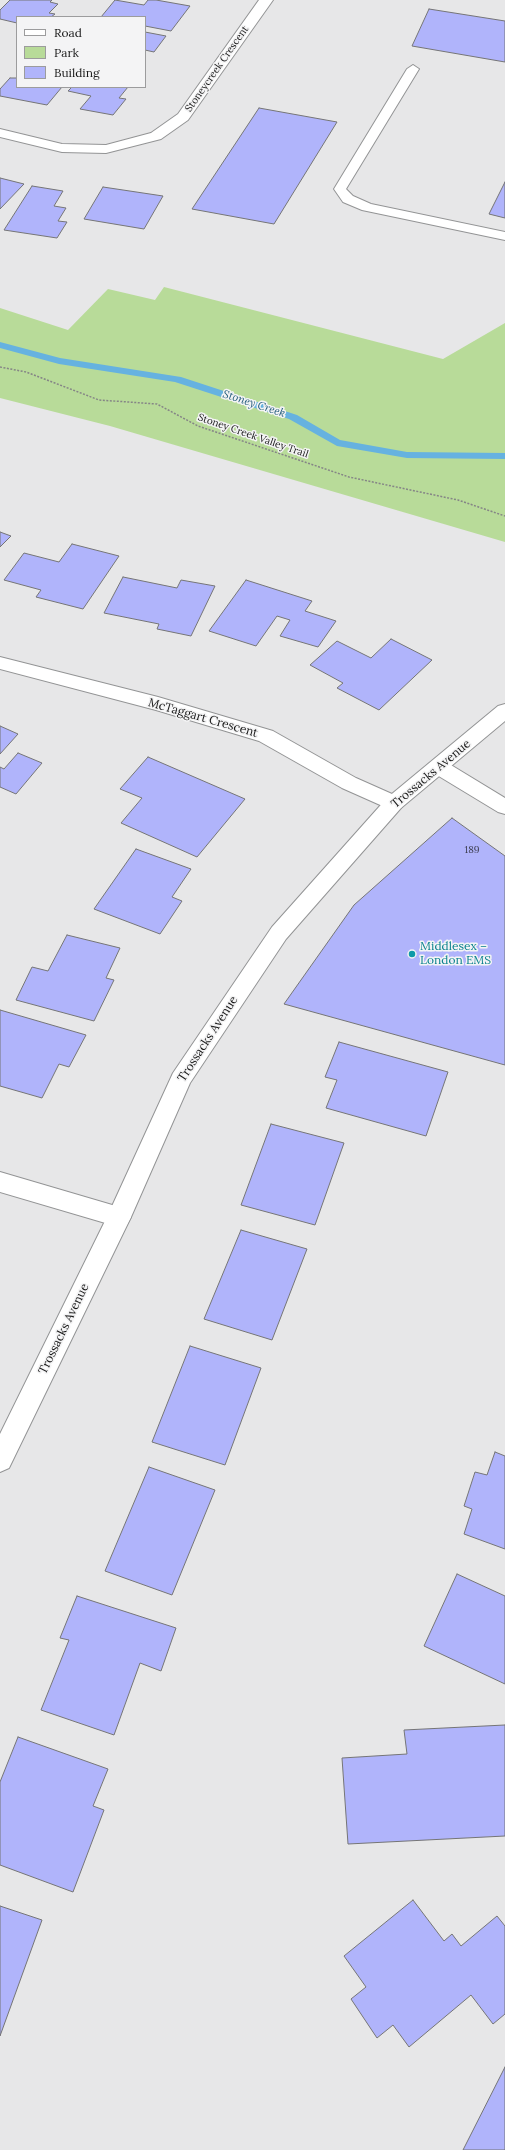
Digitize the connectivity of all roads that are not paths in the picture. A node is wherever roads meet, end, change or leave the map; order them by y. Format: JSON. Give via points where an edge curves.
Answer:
{"nodes":[{"id":1,"x":266,"y":0,"type":"edge"},
{"id":2,"x":413,"y":69,"type":"dead end"},
{"id":3,"x":0,"y":133,"type":"edge"},
{"id":4,"x":505,"y":236,"type":"edge"},
{"id":5,"x":0,"y":663,"type":"edge"},
{"id":6,"x":505,"y":711,"type":"edge"},
{"id":7,"x":439,"y":767,"type":"junction"},
{"id":8,"x":394,"y":803,"type":"junction"},
{"id":9,"x":505,"y":807,"type":"edge"},
{"id":10,"x":0,"y":1182,"type":"edge"},
{"id":11,"x":119,"y":1217,"type":"junction"},
{"id":12,"x":0,"y":1460,"type":"edge"}],
"edges":[{"from":1,"to":3,"type":"street","name":"Stoneycreek Crescent","via":[[183,117],[156,136],[106,149],[62,148]]},
{"from":2,"to":4,"type":"lane","via":[[340,189],[348,199],[368,207]]},
{"from":5,"to":8,"type":"street","name":"McTaggart Crescent","via":[[158,704],[266,736],[349,783]]},
{"from":6,"to":7,"type":"street","name":"Trossacks Avenue"},
{"from":7,"to":8,"type":"street","name":"Trossacks Avenue"},
{"from":7,"to":9,"type":"street"},
{"from":8,"to":11,"type":"street","name":"Trossacks Avenue","via":[[279,933],[180,1078]]},
{"from":10,"to":11,"type":"street"},
{"from":11,"to":12,"type":"street","name":"Trossacks Avenue"}]}
